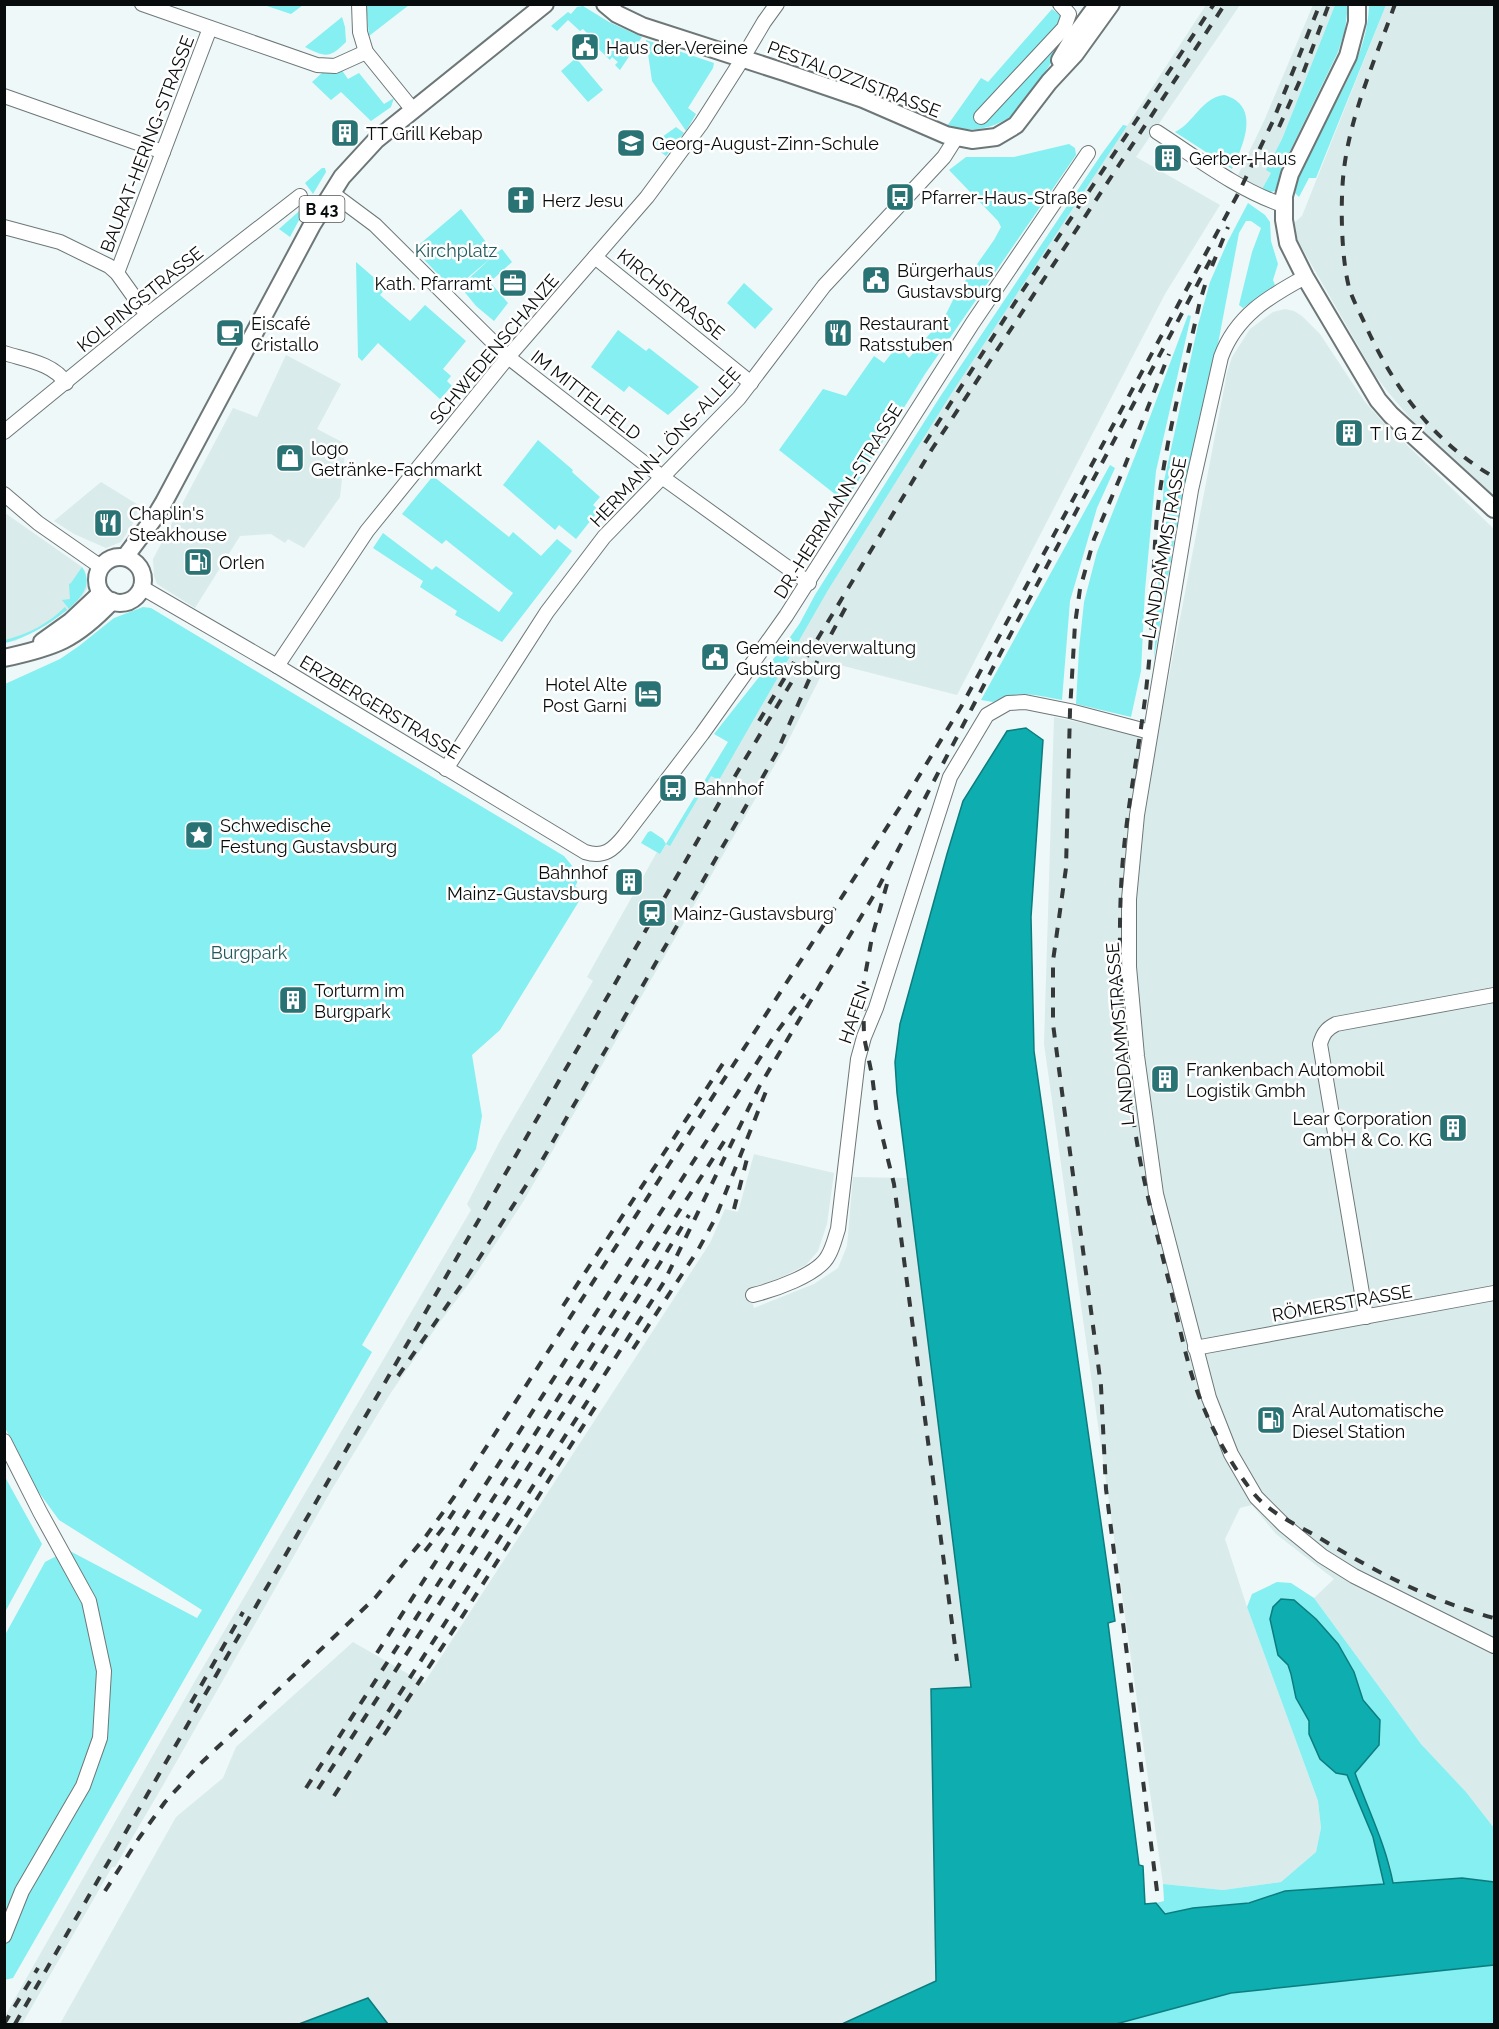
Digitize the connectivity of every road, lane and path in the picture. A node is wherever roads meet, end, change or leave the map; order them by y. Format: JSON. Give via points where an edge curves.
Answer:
{"nodes":[{"id":1,"x":142,"y":4,"type":"edge"},
{"id":2,"x":359,"y":4,"type":"edge"},
{"id":3,"x":545,"y":4,"type":"edge"},
{"id":4,"x":605,"y":4,"type":"edge"},
{"id":5,"x":777,"y":4,"type":"edge"},
{"id":6,"x":1098,"y":4,"type":"edge"},
{"id":7,"x":1111,"y":4,"type":"edge"},
{"id":8,"x":1357,"y":4,"type":"edge"},
{"id":9,"x":1064,"y":9,"type":"edge"},
{"id":10,"x":210,"y":28,"type":"junction"},
{"id":11,"x":366,"y":52,"type":"junction"},
{"id":12,"x":742,"y":58,"type":"junction"},
{"id":13,"x":1049,"y":82,"type":"junction"},
{"id":14,"x":4,"y":96,"type":"edge"},
{"id":15,"x":413,"y":110,"type":"junction"},
{"id":16,"x":981,"y":117,"type":"dead end"},
{"id":17,"x":1157,"y":132,"type":"dead end"},
{"id":18,"x":956,"y":138,"type":"junction"},
{"id":19,"x":163,"y":152,"type":"junction"},
{"id":20,"x":1088,"y":153,"type":"dead end"},
{"id":21,"x":332,"y":193,"type":"junction"},
{"id":22,"x":300,"y":196,"type":"dead end"},
{"id":23,"x":1283,"y":205,"type":"junction"},
{"id":24,"x":4,"y":227,"type":"edge"},
{"id":25,"x":596,"y":257,"type":"junction"},
{"id":26,"x":117,"y":273,"type":"junction"},
{"id":27,"x":1305,"y":277,"type":"junction"},
{"id":28,"x":147,"y":315,"type":"junction"},
{"id":29,"x":4,"y":353,"type":"edge"},
{"id":30,"x":508,"y":357,"type":"junction"},
{"id":31,"x":66,"y":383,"type":"junction"},
{"id":32,"x":751,"y":383,"type":"junction"},
{"id":33,"x":4,"y":432,"type":"edge"},
{"id":34,"x":662,"y":477,"type":"junction"},
{"id":35,"x":4,"y":494,"type":"edge"},
{"id":36,"x":1494,"y":508,"type":"edge"},
{"id":37,"x":130,"y":560,"type":"junction"},
{"id":38,"x":100,"y":567,"type":"junction"},
{"id":39,"x":808,"y":583,"type":"junction"},
{"id":40,"x":141,"y":587,"type":"junction"},
{"id":41,"x":106,"y":597,"type":"junction"},
{"id":42,"x":4,"y":658,"type":"edge"},
{"id":43,"x":277,"y":666,"type":"junction"},
{"id":44,"x":1150,"y":732,"type":"junction"},
{"id":45,"x":446,"y":769,"type":"junction"},
{"id":46,"x":601,"y":855,"type":"joint"},
{"id":47,"x":1494,"y":995,"type":"edge"},
{"id":48,"x":1494,"y":1293,"type":"edge"},
{"id":49,"x":753,"y":1295,"type":"dead end"},
{"id":50,"x":1366,"y":1317,"type":"junction"},
{"id":51,"x":1196,"y":1348,"type":"junction"},
{"id":52,"x":4,"y":1441,"type":"edge"},
{"id":53,"x":1494,"y":1646,"type":"edge"},
{"id":54,"x":4,"y":1936,"type":"edge"}],
"edges":[{"from":1,"to":10,"type":"street"},
{"from":2,"to":11,"type":"street","via":[[360,32]]},
{"from":3,"to":15,"type":"main road","number":"B 43"},
{"from":4,"to":12,"type":"main road","name":"PESTALOZZISTRASSE","via":[[642,26]]},
{"from":5,"to":12,"type":"street","name":"SCHWEDENSCHANZE"},
{"from":6,"to":13,"type":"main road","via":[[1072,38]]},
{"from":7,"to":13,"type":"main road"},
{"from":8,"to":23,"type":"main road","via":[[1357,22],[1348,56],[1295,160]]},
{"from":9,"to":16,"type":"street","via":[[1061,32]]},
{"from":10,"to":11,"type":"street","via":[[317,65],[335,66]]},
{"from":10,"to":19,"type":"street","name":"BAURAT-HERING-STRASSE"},
{"from":11,"to":15,"type":"street"},
{"from":12,"to":18,"type":"main road","name":"PESTALOZZISTRASSE","via":[[863,99]]},
{"from":12,"to":25,"type":"street","name":"SCHWEDENSCHANZE","via":[[684,148]]},
{"from":13,"to":18,"type":"main road","name":"PESTALOZZISTRASSE","via":[[1026,114],[1005,132],[985,140]]},
{"from":14,"to":19,"type":"street"},
{"from":15,"to":21,"type":"main road","number":"B 43","via":[[369,146]]},
{"from":17,"to":23,"type":"street","via":[[1241,186]]},
{"from":18,"to":32,"type":"street","name":"HERMANN-LÖNS-ALLEE","via":[[944,157],[817,295]]},
{"from":19,"to":26,"type":"street","name":"BAURAT-HERING-STRASSE"},
{"from":20,"to":39,"type":"street","name":"DR.-HERRMANN-STRASSE","via":[[972,324]]},
{"from":21,"to":30,"type":"street","name":"IM MITTELFELD","via":[[375,225]]},
{"from":21,"to":37,"type":"main road","number":"B 43"},
{"from":22,"to":28,"type":"street","name":"KOLPINGSTRASSE"},
{"from":23,"to":27,"type":"main road","via":[[1288,243]]},
{"from":24,"to":26,"type":"street","via":[[74,248]]},
{"from":25,"to":30,"type":"street","name":"SCHWEDENSCHANZE"},
{"from":25,"to":32,"type":"street","name":"KIRCHSTRASSE"},
{"from":26,"to":28,"type":"street"},
{"from":27,"to":36,"type":"main road","via":[[1378,400]]},
{"from":27,"to":44,"type":"street","name":"LANDDAMMSTRASSE","via":[[1248,313],[1221,357],[1191,490]]},
{"from":28,"to":31,"type":"street","name":"KOLPINGSTRASSE"},
{"from":29,"to":31,"type":"street","via":[[51,368]]},
{"from":30,"to":34,"type":"street","name":"IM MITTELFELD"},
{"from":30,"to":43,"type":"street","name":"SCHWEDENSCHANZE","via":[[368,531]]},
{"from":31,"to":33,"type":"street","name":"KOLPINGSTRASSE"},
{"from":32,"to":34,"type":"street","name":"HERMANN-LÖNS-ALLEE"},
{"from":34,"to":39,"type":"street","name":"IM MITTELFELD"},
{"from":34,"to":45,"type":"street","name":"HERMANN-LÖNS-ALLEE","via":[[604,537],[546,612]]},
{"from":35,"to":38,"type":"street"},
{"from":37,"to":38,"type":"main road","via":[[111,558]]},
{"from":37,"to":40,"type":"main road","via":[[142,577]]},
{"from":38,"to":41,"type":"main road","via":[[97,580]]},
{"from":39,"to":46,"type":"street","name":"DR.-HERRMANN-STRASSE","via":[[625,836]]},
{"from":40,"to":41,"type":"main road","via":[[123,602]]},
{"from":40,"to":43,"type":"street","name":"ERZBERGERSTRASSE"},
{"from":41,"to":42,"type":"main road","via":[[90,622],[69,638]]},
{"from":43,"to":45,"type":"street","name":"ERZBERGERSTRASSE"},
{"from":44,"to":49,"type":"street","name":"HAFEN","via":[[1025,702],[1008,704],[987,715],[950,777],[864,1037],[838,1229],[828,1258],[819,1268]]},
{"from":44,"to":51,"type":"street","name":"LANDDAMMSTRASSE","via":[[1129,900],[1129,967],[1153,1174]]},
{"from":45,"to":46,"type":"street","name":"ERZBERGERSTRASSE","via":[[585,852]]},
{"from":47,"to":50,"type":"street","via":[[1336,1024],[1322,1036],[1320,1044]]},
{"from":48,"to":50,"type":"street","name":"RÖMERSTRASSE"},
{"from":50,"to":51,"type":"street","name":"RÖMERSTRASSE"},
{"from":51,"to":53,"type":"street","name":"LANDDAMMSTRASSE","via":[[1209,1398],[1231,1454],[1256,1497],[1322,1556]]},
{"from":52,"to":54,"type":"street","via":[[89,1601],[105,1671],[100,1738],[83,1786],[22,1892]]}]}
